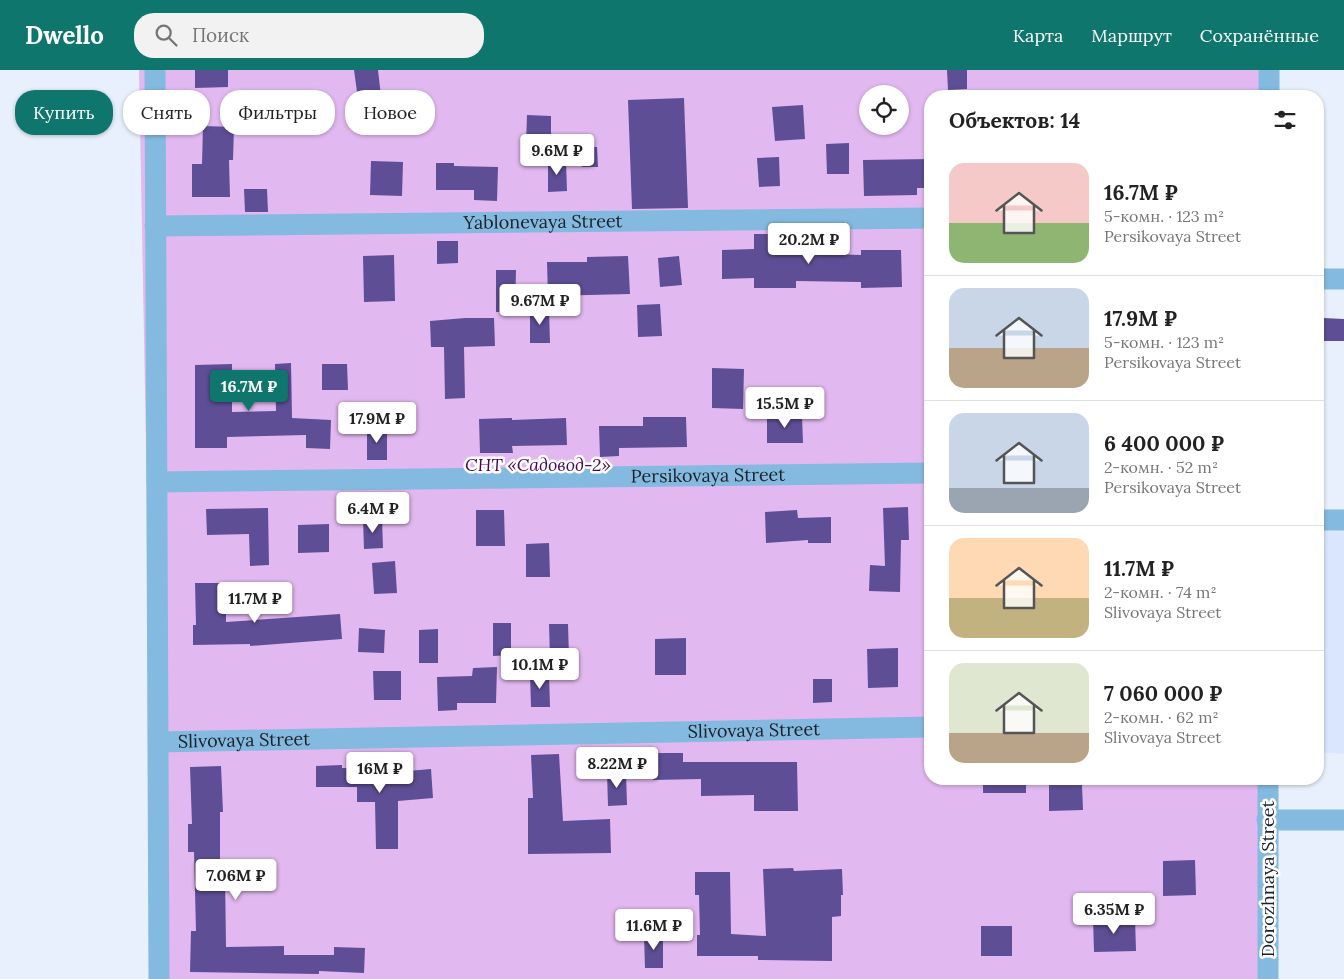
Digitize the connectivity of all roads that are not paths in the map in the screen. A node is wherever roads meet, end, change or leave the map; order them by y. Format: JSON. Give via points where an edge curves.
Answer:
{"nodes":[{"id":1,"x":155,"y":70,"type":"edge"},
{"id":2,"x":1269,"y":70,"type":"edge"},
{"id":3,"x":1269,"y":90,"type":"edge"},
{"id":4,"x":924,"y":218,"type":"edge"},
{"id":5,"x":155,"y":226,"type":"junction"},
{"id":6,"x":1324,"y":279,"type":"edge"},
{"id":7,"x":1344,"y":279,"type":"edge"},
{"id":8,"x":924,"y":473,"type":"edge"},
{"id":9,"x":156,"y":482,"type":"junction"},
{"id":10,"x":1324,"y":520,"type":"edge"},
{"id":11,"x":1344,"y":520,"type":"edge"},
{"id":12,"x":924,"y":728,"type":"edge"},
{"id":13,"x":159,"y":742,"type":"junction"},
{"id":14,"x":1268,"y":785,"type":"edge"},
{"id":15,"x":1267,"y":820,"type":"junction"},
{"id":16,"x":1344,"y":820,"type":"edge"},
{"id":17,"x":159,"y":979,"type":"edge"},
{"id":18,"x":1254,"y":979,"type":"edge"},
{"id":19,"x":1268,"y":979,"type":"edge"}],
"edges":[{"from":1,"to":5,"type":"street"},
{"from":2,"to":3,"type":"street"},
{"from":4,"to":5,"type":"street","name":"Yablonevaya Street"},
{"from":5,"to":9,"type":"street"},
{"from":6,"to":7,"type":"street"},
{"from":8,"to":9,"type":"street","name":"Persikovaya Street"},
{"from":9,"to":13,"type":"street"},
{"from":10,"to":11,"type":"street"},
{"from":12,"to":13,"type":"street","name":"Slivovaya Street"},
{"from":13,"to":17,"type":"street"},
{"from":14,"to":15,"type":"street","name":"Dorozhnaya Street"},
{"from":15,"to":16,"type":"street"},
{"from":15,"to":19,"type":"street","name":"Dorozhnaya Street"},
{"from":18,"to":19,"type":"street"}]}
